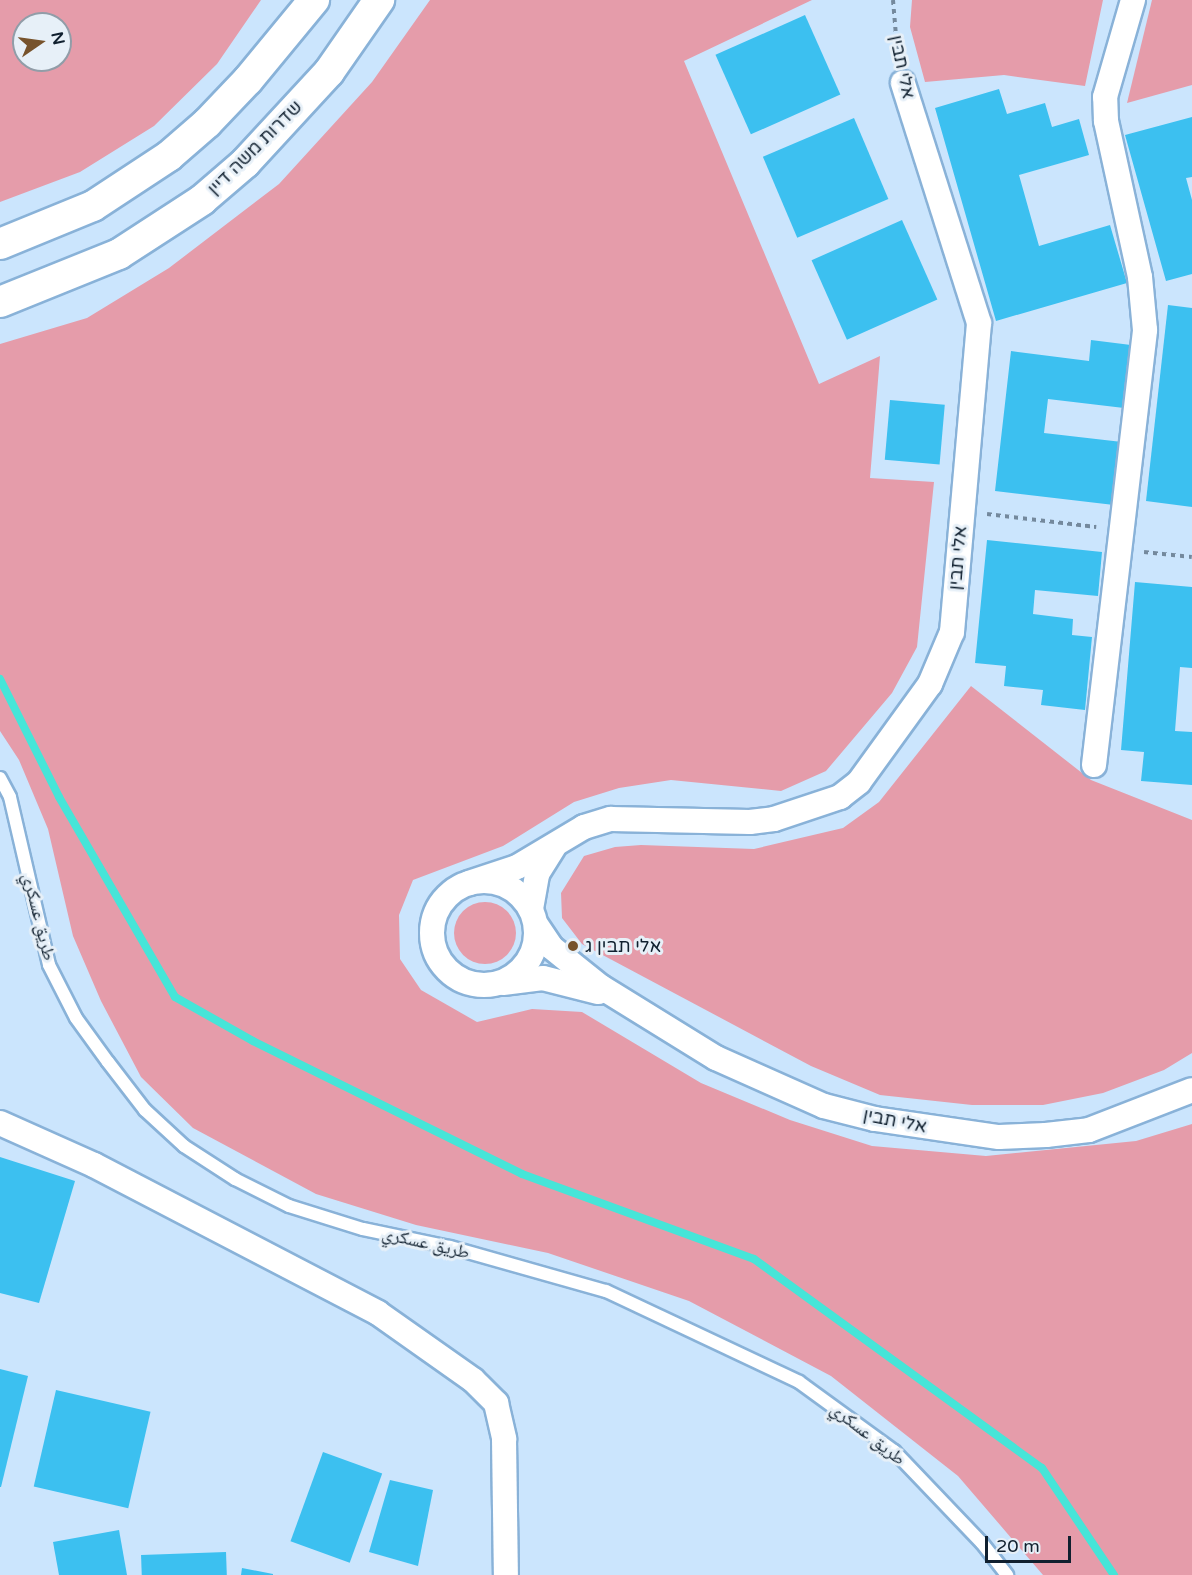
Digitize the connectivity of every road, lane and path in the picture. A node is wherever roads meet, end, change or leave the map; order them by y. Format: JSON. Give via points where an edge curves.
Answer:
{"nodes":[{"id":1,"x":314,"y":0,"type":"edge"},
{"id":2,"x":379,"y":0,"type":"edge"},
{"id":3,"x":893,"y":0,"type":"edge"},
{"id":4,"x":1132,"y":0,"type":"edge"},
{"id":5,"x":903,"y":83,"type":"joint"},
{"id":6,"x":0,"y":244,"type":"edge"},
{"id":7,"x":0,"y":302,"type":"edge"},
{"id":8,"x":963,"y":511,"type":"junction"},
{"id":9,"x":1120,"y":540,"type":"junction"},
{"id":10,"x":1192,"y":557,"type":"edge"},
{"id":11,"x":1094,"y":765,"type":"dead end"},
{"id":12,"x":0,"y":778,"type":"edge"},
{"id":13,"x":555,"y":845,"type":"junction"},
{"id":14,"x":469,"y":883,"type":"junction"},
{"id":15,"x":534,"y":918,"type":"junction"},
{"id":16,"x":501,"y":983,"type":"junction"},
{"id":17,"x":617,"y":998,"type":"junction"},
{"id":18,"x":1192,"y":1090,"type":"edge"},
{"id":19,"x":0,"y":1123,"type":"edge"},
{"id":20,"x":506,"y":1575,"type":"edge"},
{"id":21,"x":1007,"y":1575,"type":"edge"}],
"edges":[{"from":1,"to":6,"type":"street","via":[[240,88],[169,156],[93,206]]},
{"from":2,"to":7,"type":"street","name":"שדרות משה דיין","via":[[329,72],[245,163],[202,200],[119,255]]},
{"from":3,"to":5,"type":"path","name":"אלי תבין","via":[[895,46]]},
{"from":4,"to":9,"type":"street","via":[[1105,97],[1106,121],[1140,277],[1145,321]]},
{"from":5,"to":8,"type":"street","name":"אלי תבין","via":[[979,323]]},
{"from":8,"to":9,"type":"path"},
{"from":8,"to":13,"type":"street","name":"אלי תבין","via":[[952,632],[943,661],[859,782],[840,797],[774,819],[717,823],[639,817],[611,819],[584,827]]},
{"from":9,"to":10,"type":"path"},
{"from":9,"to":11,"type":"street"},
{"from":12,"to":21,"type":"lane","name":"طريق عسكري","via":[[10,797],[50,965],[76,1018],[145,1110],[184,1146],[235,1179],[289,1206],[363,1230],[450,1247],[606,1291],[799,1382],[894,1451]]},
{"from":13,"to":14,"type":"street","name":"אלי תבין","via":[[517,867]]},
{"from":13,"to":15,"type":"street","name":"אלי תבין","via":[[537,874]]},
{"from":14,"to":15,"type":"street","via":[[487,880],[504,884],[520,894]]},
{"from":14,"to":16,"type":"street","via":[[454,890],[439,909],[432,933],[435,950],[442,964],[468,984]]},
{"from":15,"to":16,"type":"street","via":[[536,945],[529,961]]},
{"from":15,"to":17,"type":"street","name":"אלי תבין","via":[[551,947]]},
{"from":16,"to":17,"type":"street","name":"אלי תבין","via":[[543,978]]},
{"from":17,"to":18,"type":"street","name":"אלי תבין","via":[[716,1058],[815,1102],[874,1119],[953,1132],[999,1137],[1089,1130]]},
{"from":19,"to":20,"type":"street","via":[[94,1165],[378,1313],[473,1380],[496,1403],[504,1439]]}]}
